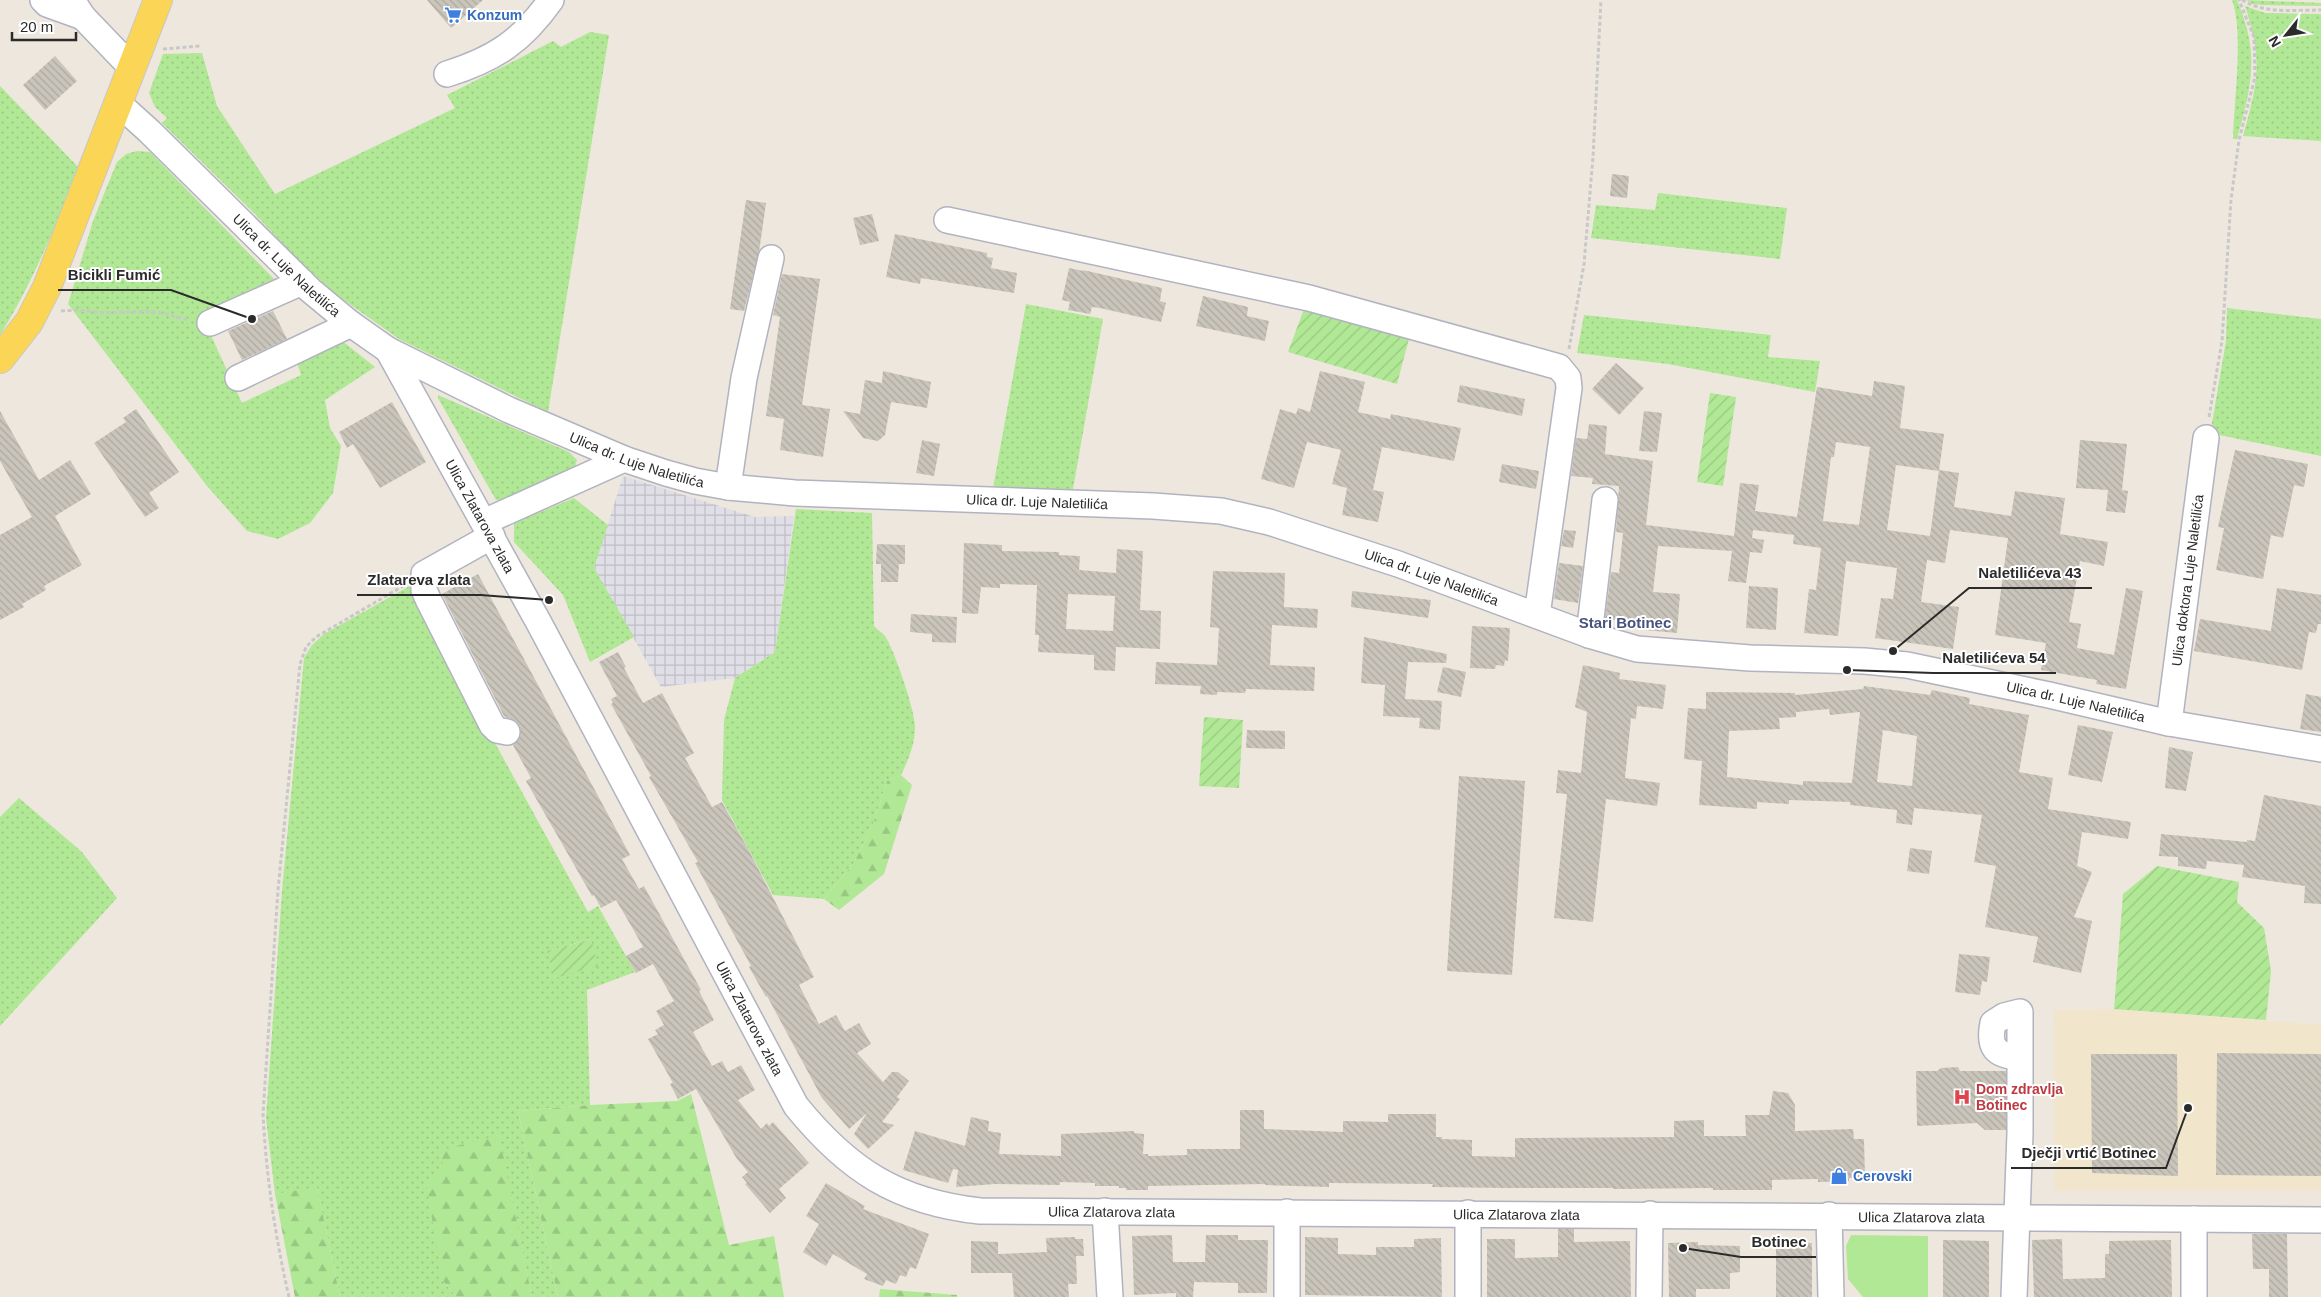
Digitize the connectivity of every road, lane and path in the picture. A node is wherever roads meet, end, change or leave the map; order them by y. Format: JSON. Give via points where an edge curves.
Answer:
{"nodes":[{"id":1,"x":42,"y":0,"type":"edge"},
{"id":2,"x":158,"y":0,"type":"edge"},
{"id":3,"x":551,"y":0,"type":"edge"},
{"id":4,"x":1601,"y":0,"type":"edge"},
{"id":5,"x":2241,"y":0,"type":"edge"},
{"id":6,"x":78,"y":9,"type":"edge"},
{"id":7,"x":2321,"y":10,"type":"edge"},
{"id":8,"x":200,"y":46,"type":"dead end"},
{"id":9,"x":163,"y":50,"type":"dead end"},
{"id":10,"x":131,"y":67,"type":"junction"},
{"id":11,"x":447,"y":74,"type":"dead end"},
{"id":12,"x":118,"y":103,"type":"junction"},
{"id":13,"x":948,"y":220,"type":"dead end"},
{"id":14,"x":771,"y":258,"type":"dead end"},
{"id":15,"x":302,"y":282,"type":"junction"},
{"id":16,"x":52,"y":312,"type":"dead end"},
{"id":17,"x":210,"y":323,"type":"joint"},
{"id":18,"x":352,"y":324,"type":"junction"},
{"id":19,"x":388,"y":350,"type":"junction"},
{"id":20,"x":0,"y":360,"type":"edge"},
{"id":21,"x":1559,"y":366,"type":"junction"},
{"id":22,"x":238,"y":378,"type":"dead end"},
{"id":23,"x":2206,"y":438,"type":"joint"},
{"id":24,"x":624,"y":459,"type":"junction"},
{"id":25,"x":728,"y":487,"type":"junction"},
{"id":26,"x":1606,"y":500,"type":"dead end"},
{"id":27,"x":488,"y":529,"type":"junction"},
{"id":28,"x":424,"y":574,"type":"junction"},
{"id":29,"x":1537,"y":615,"type":"junction"},
{"id":30,"x":1589,"y":635,"type":"junction"},
{"id":31,"x":2169,"y":723,"type":"junction"},
{"id":32,"x":507,"y":732,"type":"dead end"},
{"id":33,"x":2321,"y":749,"type":"edge"},
{"id":34,"x":2020,"y":1056,"type":"dead end"},
{"id":35,"x":1105,"y":1211,"type":"junction"},
{"id":36,"x":1287,"y":1212,"type":"junction"},
{"id":37,"x":1468,"y":1213,"type":"junction"},
{"id":38,"x":1650,"y":1214,"type":"junction"},
{"id":39,"x":1829,"y":1215,"type":"junction"},
{"id":40,"x":2016,"y":1218,"type":"junction"},
{"id":41,"x":2194,"y":1219,"type":"junction"},
{"id":42,"x":2321,"y":1220,"type":"edge"},
{"id":43,"x":289,"y":1297,"type":"edge"},
{"id":44,"x":1110,"y":1297,"type":"edge"},
{"id":45,"x":1287,"y":1297,"type":"edge"},
{"id":46,"x":1468,"y":1297,"type":"edge"},
{"id":47,"x":1649,"y":1297,"type":"edge"},
{"id":48,"x":1831,"y":1297,"type":"edge"},
{"id":49,"x":2014,"y":1297,"type":"edge"},
{"id":50,"x":2194,"y":1297,"type":"edge"}],
"edges":[{"from":1,"to":6,"type":"street","via":[[47,4]]},
{"from":2,"to":10,"type":"main road"},
{"from":3,"to":11,"type":"street","via":[[511,44],[492,57]]},
{"from":4,"to":21,"type":"path","via":[[1584,264],[1572,342]]},
{"from":5,"to":7,"type":"path","via":[[2262,9]]},
{"from":5,"to":23,"type":"path","via":[[2254,37],[2255,76],[2237,157],[2222,342]]},
{"from":6,"to":10,"type":"street"},
{"from":8,"to":9,"type":"path"},
{"from":10,"to":12,"type":"main road"},
{"from":12,"to":15,"type":"street","name":"Ulica dr. Luje Naletilića"},
{"from":12,"to":20,"type":"main road","via":[[47,287],[29,322]]},
{"from":13,"to":21,"type":"street","via":[[1309,298]]},
{"from":14,"to":25,"type":"street","via":[[744,378]]},
{"from":15,"to":17,"type":"street"},
{"from":15,"to":18,"type":"street","name":"Ulica dr. Luje Naletilića"},
{"from":16,"to":17,"type":"path","via":[[78,310],[103,314],[148,311]]},
{"from":18,"to":19,"type":"street","name":"Ulica dr. Luje Naletilića"},
{"from":18,"to":22,"type":"street"},
{"from":19,"to":24,"type":"street","name":"Ulica dr. Luje Naletilića","via":[[509,410]]},
{"from":19,"to":27,"type":"street","name":"Ulica Zlatarova zlata"},
{"from":21,"to":29,"type":"street","via":[[1568,378],[1569,388]]},
{"from":23,"to":31,"type":"street","name":"Ulica doktora Luje Naletilića"},
{"from":24,"to":25,"type":"street","name":"Ulica dr. Luje Naletilića","via":[[695,481]]},
{"from":24,"to":27,"type":"street"},
{"from":25,"to":29,"type":"street","name":"Ulica dr. Luje Naletilića","via":[[1221,511],[1268,522],[1398,564]]},
{"from":26,"to":30,"type":"street"},
{"from":27,"to":28,"type":"street"},
{"from":27,"to":35,"type":"street","name":"Ulica Zlatarova zlata","via":[[782,1082],[816,1130],[839,1154],[889,1187],[912,1197],[980,1211]]},
{"from":28,"to":32,"type":"street","via":[[426,594],[492,725]]},
{"from":28,"to":43,"type":"path","via":[[323,632],[306,647],[300,664],[278,890],[263,1113],[275,1234]]},
{"from":29,"to":30,"type":"street","name":"Ulica dr. Luje Naletilića"},
{"from":30,"to":31,"type":"street","name":"Ulica dr. Luje Naletilića","via":[[1629,647],[1664,652],[1907,665]]},
{"from":31,"to":33,"type":"street","name":"Ulica dr. Luje Naletilića"},
{"from":34,"to":40,"type":"street"},
{"from":35,"to":36,"type":"street","name":"Ulica Zlatarova zlata"},
{"from":35,"to":44,"type":"street"},
{"from":36,"to":37,"type":"street","name":"Ulica Zlatarova zlata"},
{"from":36,"to":45,"type":"street"},
{"from":37,"to":38,"type":"street","name":"Ulica Zlatarova zlata"},
{"from":37,"to":46,"type":"street"},
{"from":38,"to":39,"type":"street","name":"Ulica Zlatarova zlata"},
{"from":38,"to":47,"type":"street"},
{"from":39,"to":40,"type":"street","name":"Ulica Zlatarova zlata"},
{"from":39,"to":48,"type":"street"},
{"from":40,"to":41,"type":"street","name":"Ulica Zlatarova zlata"},
{"from":40,"to":49,"type":"street"},
{"from":41,"to":42,"type":"street","name":"Ulica Zlatarova zlata"},
{"from":41,"to":50,"type":"street"}]}
